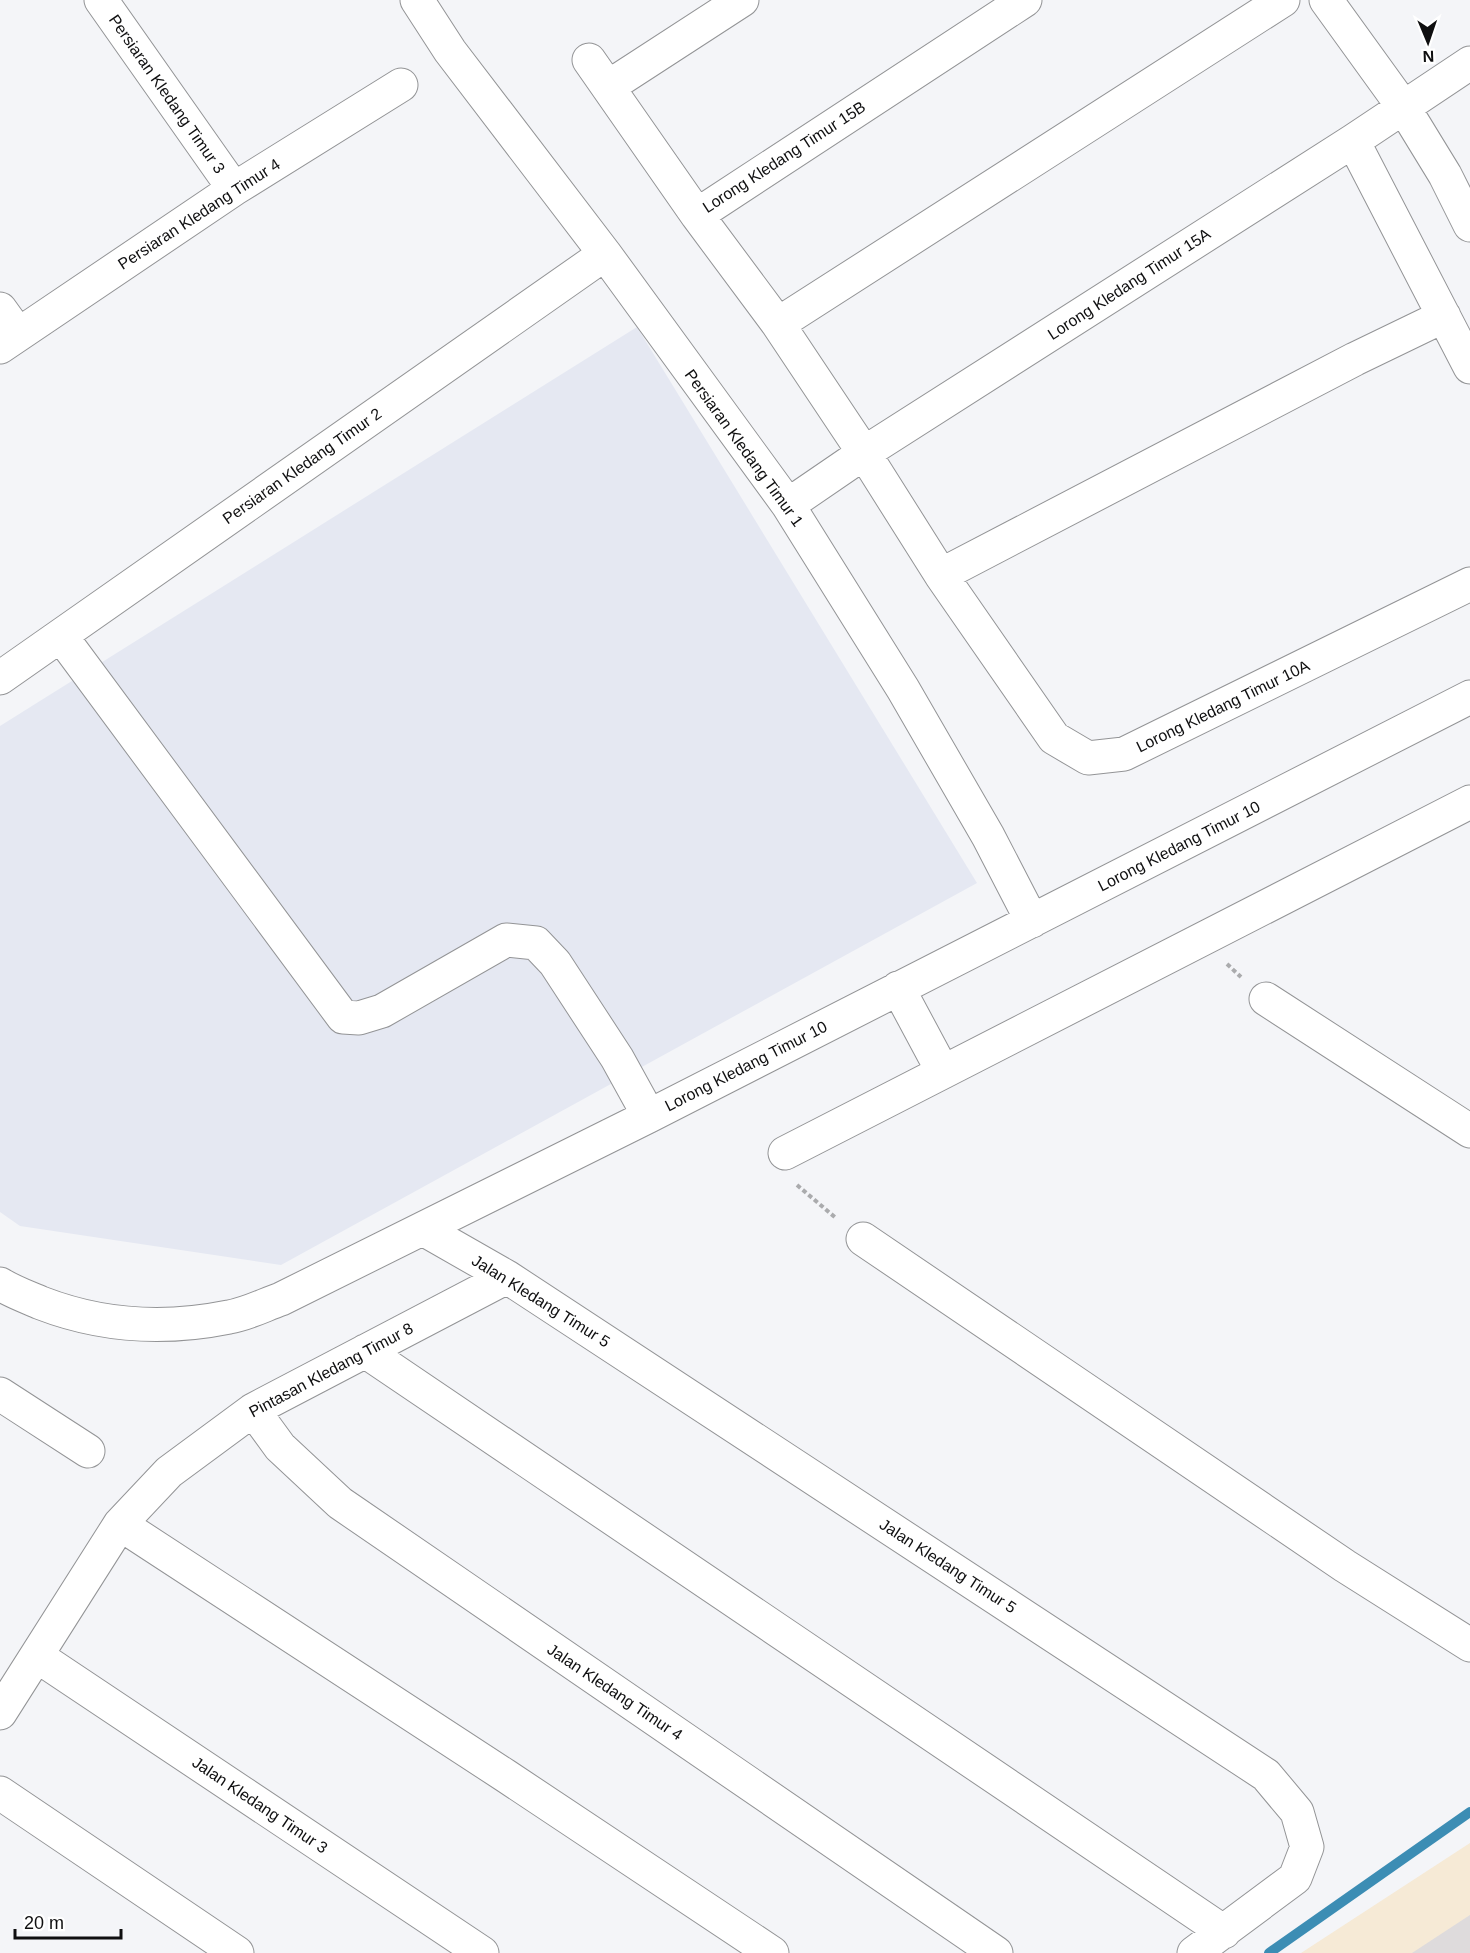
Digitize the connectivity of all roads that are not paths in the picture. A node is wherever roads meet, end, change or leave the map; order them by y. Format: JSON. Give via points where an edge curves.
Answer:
{"nodes":[{"id":1,"x":101,"y":0,"type":"edge"},
{"id":2,"x":417,"y":0,"type":"edge"},
{"id":3,"x":742,"y":0,"type":"edge"},
{"id":4,"x":1025,"y":0,"type":"edge"},
{"id":5,"x":1283,"y":0,"type":"edge"},
{"id":6,"x":1326,"y":0,"type":"edge"},
{"id":7,"x":589,"y":60,"type":"dead end"},
{"id":8,"x":1470,"y":63,"type":"edge"},
{"id":9,"x":401,"y":85,"type":"dead end"},
{"id":10,"x":608,"y":87,"type":"junction"},
{"id":11,"x":1404,"y":108,"type":"junction"},
{"id":12,"x":1353,"y":141,"type":"junction"},
{"id":13,"x":234,"y":189,"type":"junction"},
{"id":14,"x":697,"y":215,"type":"junction"},
{"id":15,"x":1470,"y":225,"type":"edge"},
{"id":16,"x":604,"y":255,"type":"junction"},
{"id":17,"x":1444,"y":316,"type":"junction"},
{"id":18,"x":778,"y":324,"type":"junction"},
{"id":19,"x":6,"y":330,"type":"edge"},
{"id":20,"x":1470,"y":368,"type":"edge"},
{"id":21,"x":864,"y":453,"type":"junction"},
{"id":22,"x":788,"y":505,"type":"junction"},
{"id":23,"x":941,"y":575,"type":"junction"},
{"id":24,"x":1470,"y":584,"type":"edge"},
{"id":25,"x":61,"y":636,"type":"junction"},
{"id":26,"x":0,"y":678,"type":"edge"},
{"id":27,"x":1470,"y":697,"type":"edge"},
{"id":28,"x":1470,"y":802,"type":"edge"},
{"id":29,"x":1032,"y":921,"type":"junction"},
{"id":30,"x":898,"y":988,"type":"junction"},
{"id":31,"x":1266,"y":999,"type":"road end"},
{"id":32,"x":943,"y":1072,"type":"junction"},
{"id":33,"x":649,"y":1116,"type":"junction"},
{"id":34,"x":1470,"y":1131,"type":"edge"},
{"id":35,"x":785,"y":1153,"type":"road end"},
{"id":36,"x":423,"y":1229,"type":"junction"},
{"id":37,"x":863,"y":1239,"type":"road end"},
{"id":38,"x":507,"y":1277,"type":"junction"},
{"id":39,"x":0,"y":1284,"type":"edge"},
{"id":40,"x":365,"y":1351,"type":"junction"},
{"id":41,"x":0,"y":1394,"type":"edge"},
{"id":42,"x":253,"y":1410,"type":"junction"},
{"id":43,"x":88,"y":1451,"type":"dead end"},
{"id":44,"x":120,"y":1524,"type":"junction"},
{"id":45,"x":1470,"y":1645,"type":"edge"},
{"id":46,"x":37,"y":1656,"type":"junction"},
{"id":47,"x":0,"y":1713,"type":"edge"},
{"id":48,"x":0,"y":1793,"type":"edge"},
{"id":49,"x":1224,"y":1932,"type":"junction"},
{"id":50,"x":237,"y":1953,"type":"edge"},
{"id":51,"x":482,"y":1953,"type":"edge"},
{"id":52,"x":772,"y":1953,"type":"edge"},
{"id":53,"x":996,"y":1953,"type":"edge"},
{"id":54,"x":1194,"y":1953,"type":"edge"}],
"edges":[{"from":1,"to":13,"type":"street","name":"Persiaran Kledang Timur 3"},
{"from":2,"to":16,"type":"street","name":"Persiaran Kledang Timur 1","via":[[450,51]]},
{"from":3,"to":10,"type":"street"},
{"from":4,"to":14,"type":"street","name":"Lorong Kledang Timur 15B"},
{"from":5,"to":18,"type":"street"},
{"from":6,"to":11,"type":"street"},
{"from":7,"to":10,"type":"street"},
{"from":8,"to":11,"type":"street","name":"Lorong Kledang Timur 15A"},
{"from":9,"to":13,"type":"street","name":"Persiaran Kledang Timur 4"},
{"from":10,"to":14,"type":"street"},
{"from":11,"to":12,"type":"street","name":"Lorong Kledang Timur 15A"},
{"from":11,"to":15,"type":"street","via":[[1445,174]]},
{"from":12,"to":17,"type":"street"},
{"from":12,"to":21,"type":"street","name":"Lorong Kledang Timur 15A"},
{"from":13,"to":19,"type":"street","name":"Persiaran Kledang Timur 4"},
{"from":14,"to":18,"type":"street","name":"Lorong Kledang Timur 15B"},
{"from":16,"to":22,"type":"street","name":"Persiaran Kledang Timur 1"},
{"from":16,"to":25,"type":"street","name":"Persiaran Kledang Timur 2"},
{"from":17,"to":20,"type":"street"},
{"from":17,"to":23,"type":"street"},
{"from":18,"to":21,"type":"street","name":"Lorong Kledang Timur 15B"},
{"from":21,"to":22,"type":"street","name":"Lorong Kledang Timur 15A"},
{"from":21,"to":23,"type":"street","name":"Lorong Kledang Timur 10A"},
{"from":22,"to":29,"type":"street","name":"Persiaran Kledang Timur 1","via":[[903,689]]},
{"from":23,"to":24,"type":"street","name":"Lorong Kledang Timur 10A","via":[[1054,738],[1088,758],[1124,754]]},
{"from":25,"to":26,"type":"street","name":"Persiaran Kledang Timur 2"},
{"from":25,"to":33,"type":"street","via":[[343,1017],[359,1018],[382,1011],[506,940],[536,943],[555,963],[617,1058]]},
{"from":27,"to":29,"type":"street","name":"Lorong Kledang Timur 10"},
{"from":28,"to":32,"type":"street"},
{"from":29,"to":30,"type":"street","name":"Lorong Kledang Timur 10"},
{"from":30,"to":32,"type":"street"},
{"from":30,"to":33,"type":"street","name":"Lorong Kledang Timur 10"},
{"from":31,"to":34,"type":"street"},
{"from":32,"to":35,"type":"street"},
{"from":33,"to":36,"type":"street","name":"Lorong Kledang Timur 10"},
{"from":36,"to":38,"type":"street","name":"Jalan Kledang Timur 5"},
{"from":36,"to":39,"type":"street","name":"Lorong Kledang Timur 10","via":[[281,1299],[232,1317],[178,1326],[128,1324],[70,1314]]},
{"from":37,"to":45,"type":"street","via":[[1345,1566]]},
{"from":38,"to":40,"type":"street","name":"Pintasan Kledang Timur 8"},
{"from":38,"to":49,"type":"street","name":"Jalan Kledang Timur 5","via":[[1266,1775],[1296,1812],[1306,1847],[1295,1878]]},
{"from":40,"to":42,"type":"street","name":"Pintasan Kledang Timur 8"},
{"from":40,"to":49,"type":"street"},
{"from":41,"to":43,"type":"street"},
{"from":42,"to":44,"type":"street","name":"Pintasan Kledang Timur 8","via":[[168,1472]]},
{"from":42,"to":53,"type":"street","name":"Jalan Kledang Timur 4","via":[[280,1447],[340,1503]]},
{"from":44,"to":46,"type":"street","name":"Pintasan Kledang Timur 8"},
{"from":44,"to":52,"type":"street"},
{"from":46,"to":47,"type":"street","name":"Pintasan Kledang Timur 8"},
{"from":46,"to":51,"type":"street","name":"Jalan Kledang Timur 3"},
{"from":48,"to":50,"type":"street"},
{"from":49,"to":54,"type":"street","name":"Jalan Kledang Timur 5"}]}
